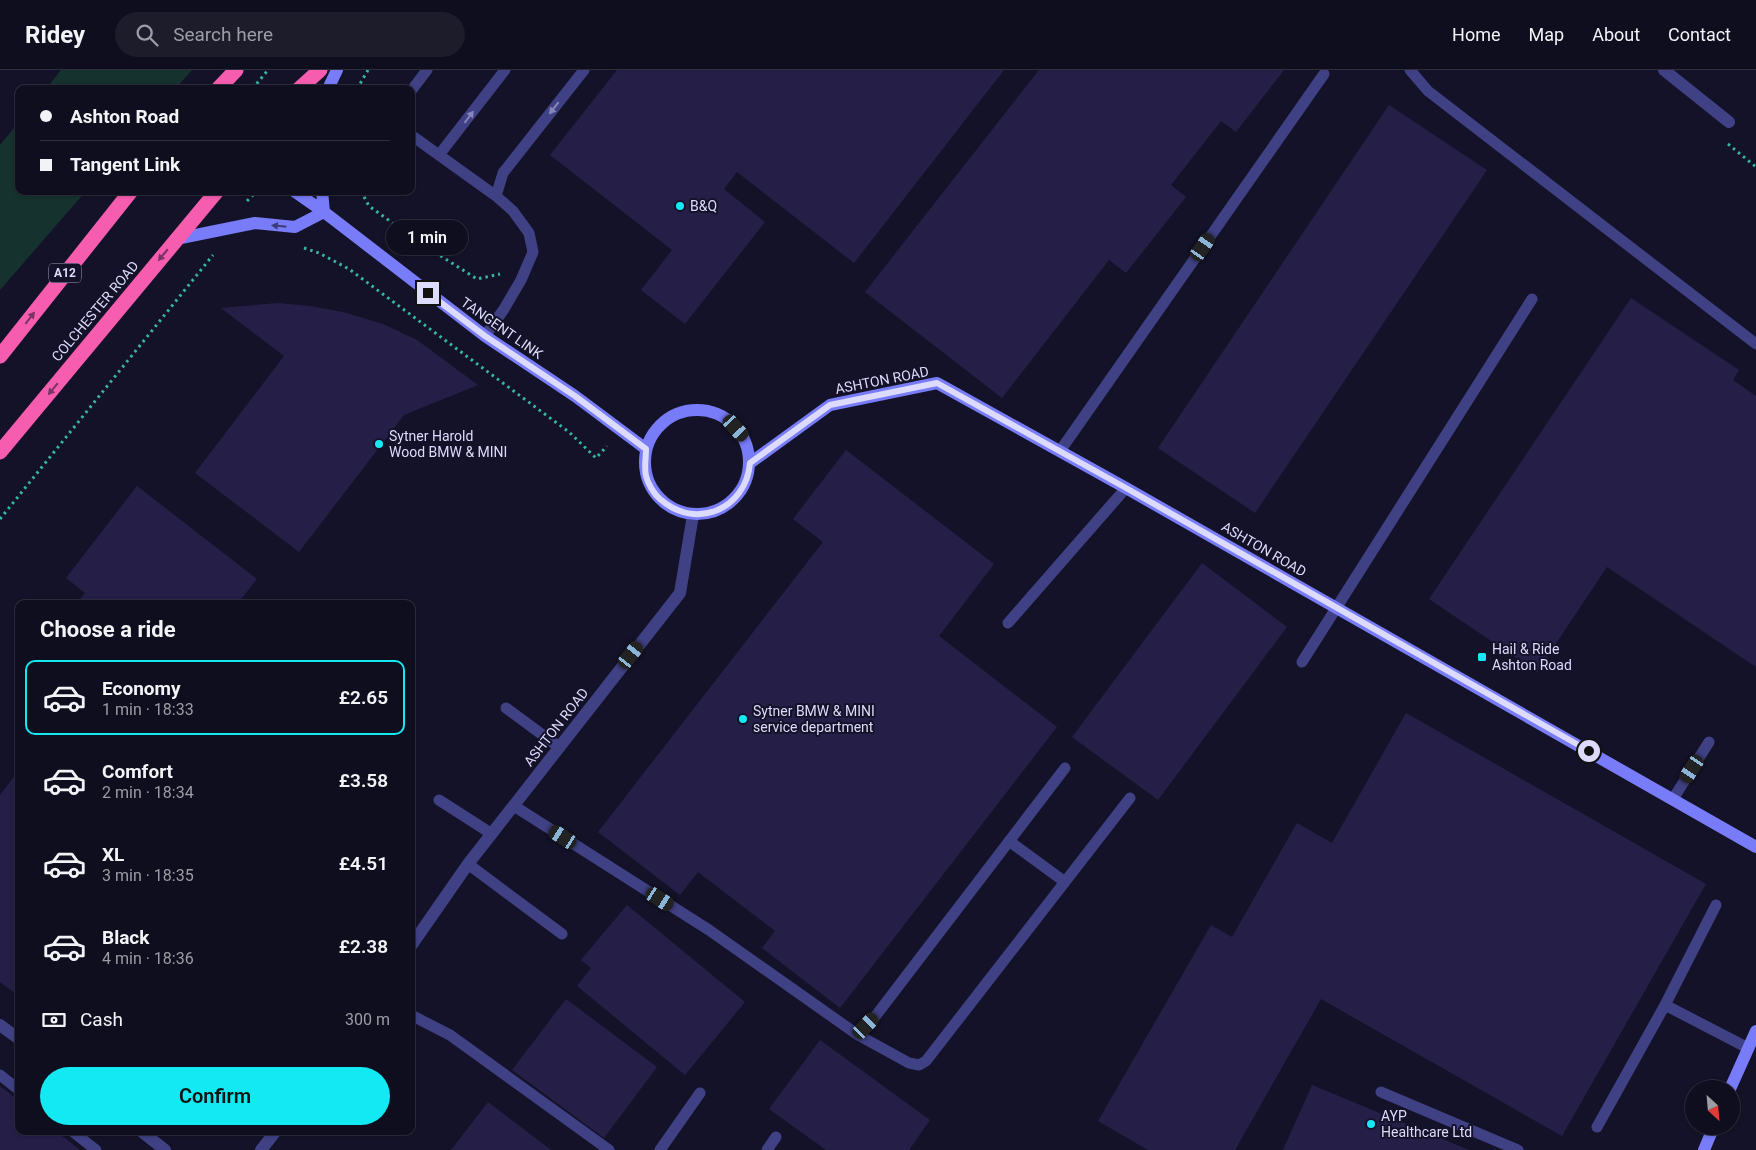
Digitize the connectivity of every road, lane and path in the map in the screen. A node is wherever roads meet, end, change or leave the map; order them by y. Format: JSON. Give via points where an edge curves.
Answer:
{"nodes":[{"id":1,"x":236,"y":70,"type":"edge"},
{"id":2,"x":268,"y":70,"type":"edge"},
{"id":3,"x":320,"y":70,"type":"edge"},
{"id":4,"x":337,"y":70,"type":"edge"},
{"id":5,"x":368,"y":70,"type":"edge"},
{"id":6,"x":427,"y":70,"type":"edge"},
{"id":7,"x":505,"y":70,"type":"edge"},
{"id":8,"x":584,"y":70,"type":"edge"},
{"id":9,"x":1410,"y":70,"type":"edge"},
{"id":10,"x":1664,"y":70,"type":"edge"},
{"id":11,"x":1324,"y":74,"type":"dead end"},
{"id":12,"x":222,"y":85,"type":"edge"},
{"id":13,"x":256,"y":85,"type":"edge"},
{"id":14,"x":303,"y":85,"type":"edge"},
{"id":15,"x":330,"y":85,"type":"edge"},
{"id":16,"x":359,"y":85,"type":"edge"},
{"id":17,"x":415,"y":86,"type":"edge"},
{"id":18,"x":1729,"y":122,"type":"dead end"},
{"id":19,"x":415,"y":138,"type":"edge"},
{"id":20,"x":439,"y":155,"type":"junction"},
{"id":21,"x":128,"y":195,"type":"edge"},
{"id":22,"x":214,"y":195,"type":"edge"},
{"id":23,"x":300,"y":195,"type":"edge"},
{"id":24,"x":322,"y":195,"type":"edge"},
{"id":25,"x":363,"y":195,"type":"edge"},
{"id":26,"x":496,"y":196,"type":"junction"},
{"id":27,"x":324,"y":212,"type":"junction"},
{"id":28,"x":176,"y":240,"type":"junction"},
{"id":29,"x":215,"y":252,"type":"dead end"},
{"id":30,"x":349,"y":269,"type":"dead end"},
{"id":31,"x":521,"y":280,"type":"junction"},
{"id":32,"x":1532,"y":299,"type":"dead end"},
{"id":33,"x":485,"y":336,"type":"junction"},
{"id":34,"x":1756,"y":344,"type":"edge"},
{"id":35,"x":0,"y":356,"type":"edge"},
{"id":36,"x":620,"y":432,"type":"junction"},
{"id":37,"x":646,"y":449,"type":"junction"},
{"id":38,"x":1060,"y":451,"type":"junction"},
{"id":39,"x":0,"y":452,"type":"edge"},
{"id":40,"x":750,"y":463,"type":"junction"},
{"id":41,"x":1126,"y":488,"type":"junction"},
{"id":42,"x":693,"y":515,"type":"junction"},
{"id":43,"x":0,"y":519,"type":"edge"},
{"id":44,"x":1337,"y":608,"type":"junction"},
{"id":45,"x":1008,"y":622,"type":"dead end"},
{"id":46,"x":1302,"y":662,"type":"dead end"},
{"id":47,"x":506,"y":708,"type":"dead end"},
{"id":48,"x":1709,"y":742,"type":"dead end"},
{"id":49,"x":559,"y":747,"type":"junction"},
{"id":50,"x":1065,"y":768,"type":"dead end"},
{"id":51,"x":1130,"y":798,"type":"dead end"},
{"id":52,"x":1672,"y":799,"type":"junction"},
{"id":53,"x":439,"y":800,"type":"dead end"},
{"id":54,"x":514,"y":806,"type":"junction"},
{"id":55,"x":492,"y":834,"type":"junction"},
{"id":56,"x":1009,"y":841,"type":"junction"},
{"id":57,"x":1756,"y":847,"type":"edge"},
{"id":58,"x":468,"y":864,"type":"junction"},
{"id":59,"x":1065,"y":882,"type":"junction"},
{"id":60,"x":1716,"y":905,"type":"dead end"},
{"id":61,"x":562,"y":934,"type":"dead end"},
{"id":62,"x":415,"y":940,"type":"edge"},
{"id":63,"x":1665,"y":1005,"type":"junction"},
{"id":64,"x":415,"y":1018,"type":"edge"},
{"id":65,"x":0,"y":1025,"type":"edge"},
{"id":66,"x":1756,"y":1031,"type":"edge"},
{"id":67,"x":858,"y":1035,"type":"junction"},
{"id":68,"x":15,"y":1036,"type":"edge"},
{"id":69,"x":1748,"y":1048,"type":"junction"},
{"id":70,"x":0,"y":1075,"type":"edge"},
{"id":71,"x":1734,"y":1080,"type":"edge"},
{"id":72,"x":15,"y":1087,"type":"edge"},
{"id":73,"x":1381,"y":1092,"type":"dead end"},
{"id":74,"x":700,"y":1094,"type":"dead end"},
{"id":75,"x":1597,"y":1127,"type":"dead end"},
{"id":76,"x":77,"y":1135,"type":"edge"},
{"id":77,"x":146,"y":1135,"type":"edge"},
{"id":78,"x":273,"y":1135,"type":"edge"},
{"id":79,"x":1710,"y":1135,"type":"edge"},
{"id":80,"x":776,"y":1137,"type":"dead end"},
{"id":81,"x":96,"y":1150,"type":"edge"},
{"id":82,"x":164,"y":1150,"type":"edge"},
{"id":83,"x":261,"y":1150,"type":"edge"},
{"id":84,"x":609,"y":1150,"type":"edge"},
{"id":85,"x":660,"y":1150,"type":"edge"},
{"id":86,"x":767,"y":1150,"type":"edge"},
{"id":87,"x":1518,"y":1150,"type":"edge"},
{"id":88,"x":1704,"y":1150,"type":"edge"}],
"edges":[{"from":1,"to":12,"type":"highway"},
{"from":2,"to":13,"type":"path"},
{"from":3,"to":14,"type":"highway"},
{"from":4,"to":15,"type":"street"},
{"from":5,"to":16,"type":"path"},
{"from":6,"to":17,"type":"lane"},
{"from":20,"to":7,"type":"lane","one_way":true},
{"from":8,"to":26,"type":"lane","one_way":true,"via":[[503,173]]},
{"from":9,"to":34,"type":"lane","via":[[1428,91]]},
{"from":10,"to":18,"type":"street"},
{"from":11,"to":38,"type":"lane"},
{"from":19,"to":20,"type":"lane"},
{"from":20,"to":26,"type":"lane"},
{"from":35,"to":21,"type":"highway","number":"A12","one_way":true},
{"from":22,"to":28,"type":"highway","name":"COLCHESTER ROAD"},
{"from":23,"to":27,"type":"street","name":"TANGENT LINK"},
{"from":24,"to":27,"type":"street"},
{"from":25,"to":31,"type":"path","via":[[369,206],[477,279],[505,272]]},
{"from":26,"to":31,"type":"lane","via":[[514,211],[529,233],[533,252]]},
{"from":27,"to":28,"type":"street","one_way":true,"via":[[295,227],[255,223]]},
{"from":27,"to":33,"type":"street","name":"TANGENT LINK"},
{"from":28,"to":39,"type":"highway","name":"COLCHESTER ROAD","one_way":true},
{"from":29,"to":43,"type":"path"},
{"from":30,"to":36,"type":"path","via":[[569,432],[596,458]]},
{"from":31,"to":33,"type":"lane"},
{"from":32,"to":44,"type":"lane"},
{"from":33,"to":36,"type":"street","name":"TANGENT LINK","via":[[575,396]]},
{"from":36,"to":37,"type":"street","name":"TANGENT LINK"},
{"from":37,"to":40,"type":"street","via":[[654,432],[673,415],[691,410],[710,411],[727,418],[744,437]]},
{"from":37,"to":42,"type":"street","via":[[646,477],[655,494],[668,506]]},
{"from":38,"to":40,"type":"street","name":"ASHTON ROAD","via":[[937,383],[830,405]]},
{"from":38,"to":41,"type":"street","name":"ASHTON ROAD"},
{"from":40,"to":42,"type":"street","via":[[742,490],[729,505],[712,513]]},
{"from":41,"to":44,"type":"street","name":"ASHTON ROAD"},
{"from":41,"to":45,"type":"lane"},
{"from":42,"to":49,"type":"street","name":"ASHTON ROAD","via":[[680,593]]},
{"from":44,"to":46,"type":"lane"},
{"from":44,"to":52,"type":"street","name":"ASHTON ROAD"},
{"from":47,"to":49,"type":"lane"},
{"from":48,"to":52,"type":"lane"},
{"from":49,"to":54,"type":"street","name":"ASHTON ROAD"},
{"from":50,"to":56,"type":"lane"},
{"from":51,"to":59,"type":"lane"},
{"from":52,"to":57,"type":"street","name":"ASHTON ROAD"},
{"from":53,"to":55,"type":"lane"},
{"from":54,"to":55,"type":"street","name":"ASHTON ROAD"},
{"from":54,"to":67,"type":"lane","via":[[708,930]]},
{"from":55,"to":58,"type":"street","name":"ASHTON ROAD"},
{"from":56,"to":59,"type":"lane"},
{"from":56,"to":67,"type":"lane"},
{"from":58,"to":61,"type":"lane"},
{"from":58,"to":62,"type":"street","name":"ASHTON ROAD"},
{"from":59,"to":67,"type":"lane","via":[[926,1061],[918,1065],[909,1063]]},
{"from":60,"to":63,"type":"lane"},
{"from":63,"to":69,"type":"lane"},
{"from":63,"to":75,"type":"lane"},
{"from":64,"to":84,"type":"lane","via":[[450,1035]]},
{"from":65,"to":68,"type":"street"},
{"from":66,"to":69,"type":"street"},
{"from":69,"to":71,"type":"street"},
{"from":70,"to":72,"type":"lane"},
{"from":73,"to":87,"type":"lane"},
{"from":74,"to":85,"type":"lane"},
{"from":76,"to":81,"type":"lane"},
{"from":77,"to":82,"type":"street"},
{"from":78,"to":83,"type":"street"},
{"from":79,"to":88,"type":"street"},
{"from":80,"to":86,"type":"lane"}]}
